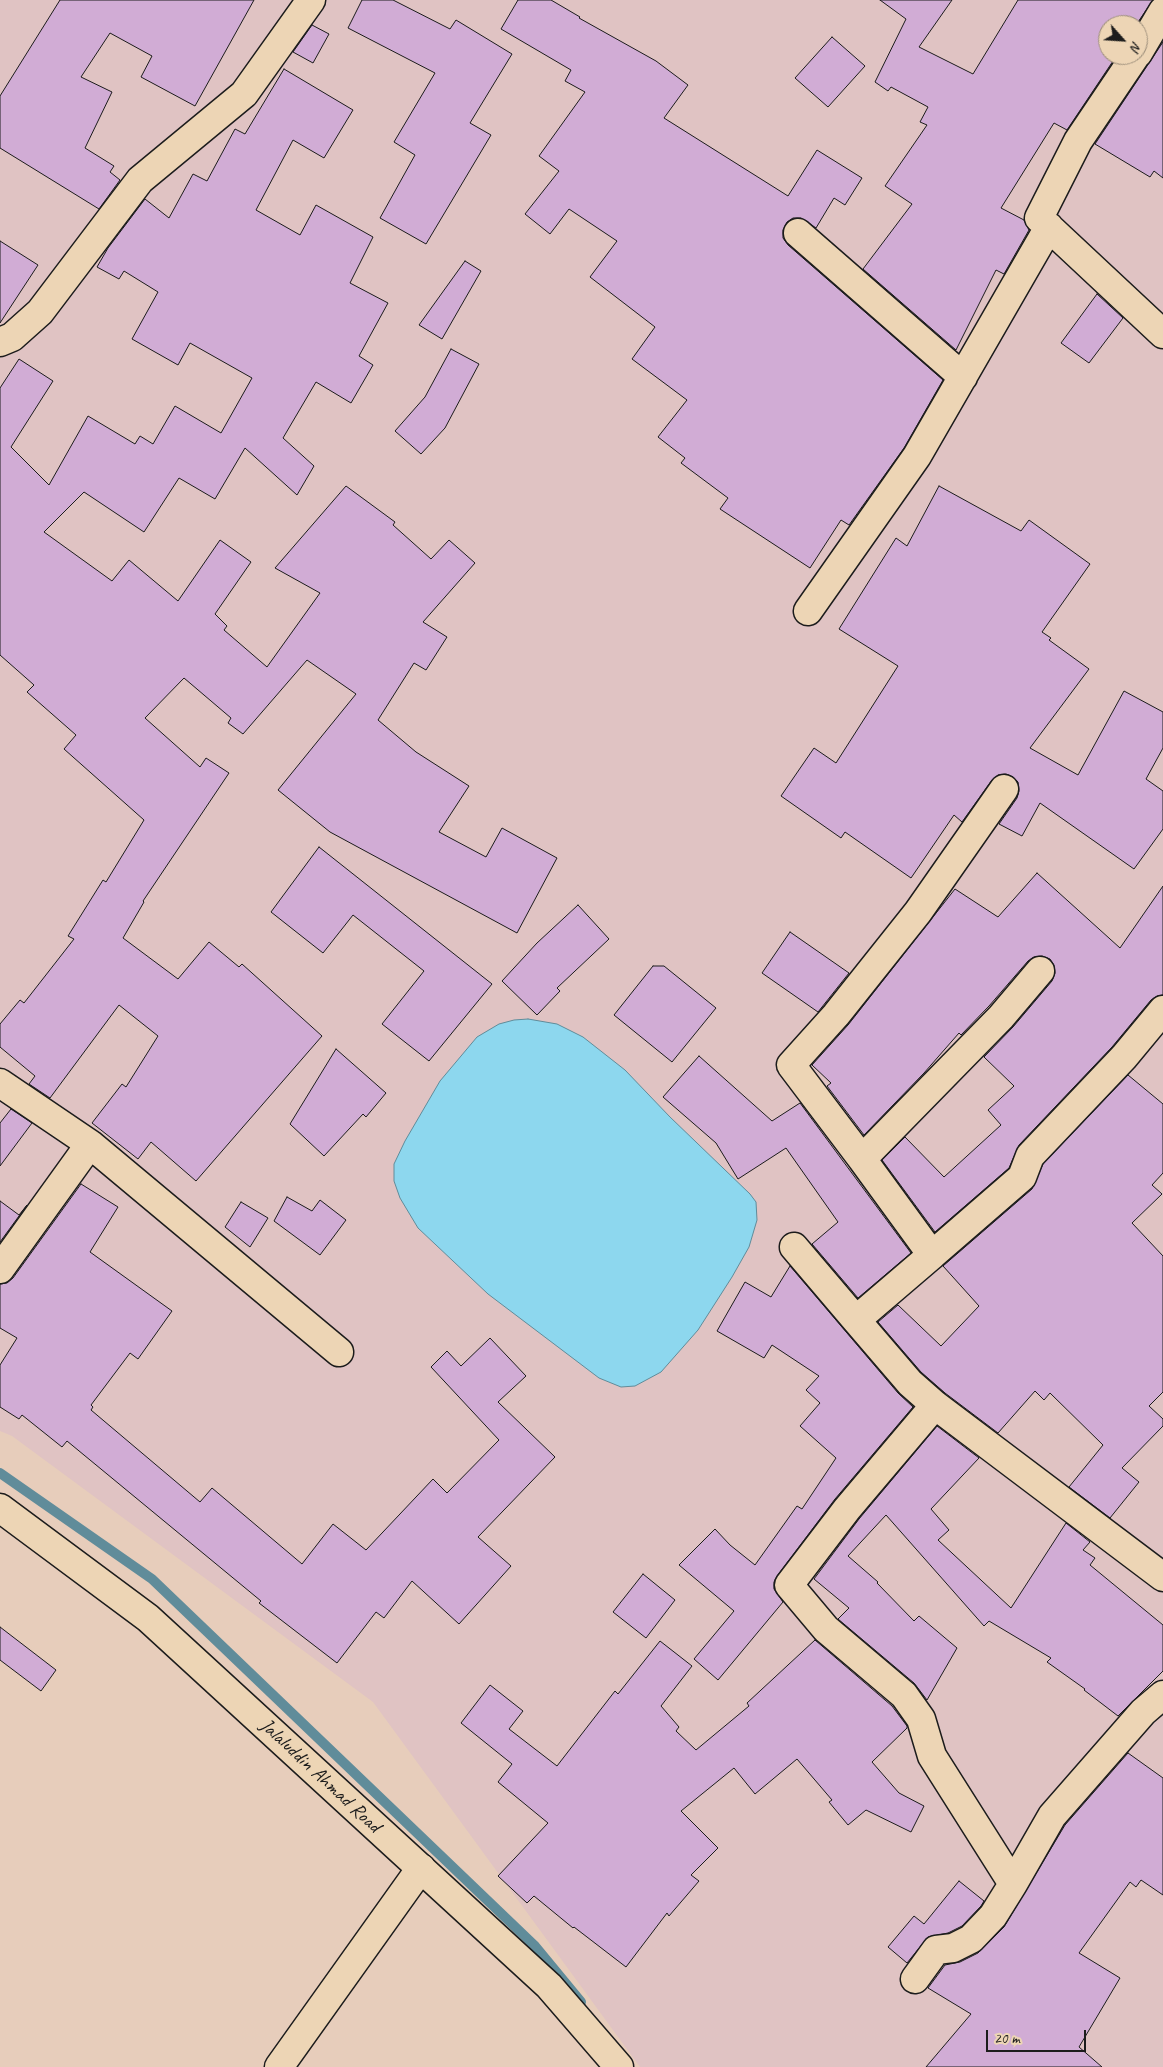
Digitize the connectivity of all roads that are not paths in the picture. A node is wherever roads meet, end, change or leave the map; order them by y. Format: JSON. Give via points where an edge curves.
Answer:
{"nodes":[{"id":1,"x":311,"y":0,"type":"edge"},
{"id":2,"x":1163,"y":11,"type":"edge"},
{"id":3,"x":1148,"y":36,"type":"edge"},
{"id":4,"x":1130,"y":65,"type":"edge"},
{"id":5,"x":1049,"y":227,"type":"junction"},
{"id":6,"x":798,"y":233,"type":"dead end"},
{"id":7,"x":1163,"y":334,"type":"edge"},
{"id":8,"x":0,"y":342,"type":"edge"},
{"id":9,"x":963,"y":377,"type":"junction"},
{"id":10,"x":808,"y":611,"type":"dead end"},
{"id":11,"x":1004,"y":789,"type":"dead end"},
{"id":12,"x":1040,"y":972,"type":"dead end"},
{"id":13,"x":1163,"y":1010,"type":"edge"},
{"id":14,"x":0,"y":1084,"type":"edge"},
{"id":15,"x":90,"y":1144,"type":"junction"},
{"id":16,"x":862,"y":1159,"type":"junction"},
{"id":17,"x":794,"y":1247,"type":"dead end"},
{"id":18,"x":932,"y":1255,"type":"junction"},
{"id":19,"x":0,"y":1269,"type":"edge"},
{"id":20,"x":856,"y":1320,"type":"junction"},
{"id":21,"x":339,"y":1352,"type":"dead end"},
{"id":22,"x":935,"y":1405,"type":"junction"},
{"id":23,"x":0,"y":1508,"type":"edge"},
{"id":24,"x":1163,"y":1577,"type":"edge"},
{"id":25,"x":1163,"y":1695,"type":"edge"},
{"id":26,"x":421,"y":1868,"type":"junction"},
{"id":27,"x":1013,"y":1884,"type":"junction"},
{"id":28,"x":915,"y":1980,"type":"dead end"},
{"id":29,"x":278,"y":2067,"type":"edge"},
{"id":30,"x":618,"y":2067,"type":"edge"}],
"edges":[{"from":1,"to":8,"type":"street","via":[[244,94],[140,180],[40,312],[12,337]]},
{"from":2,"to":3,"type":"street"},
{"from":4,"to":5,"type":"street","via":[[1078,141],[1039,218]]},
{"from":5,"to":7,"type":"street"},
{"from":5,"to":9,"type":"street"},
{"from":6,"to":9,"type":"street"},
{"from":9,"to":10,"type":"street","via":[[917,456]]},
{"from":11,"to":16,"type":"street","via":[[918,912],[836,1015],[791,1065]]},
{"from":12,"to":16,"type":"street","via":[[1001,1017]]},
{"from":13,"to":18,"type":"street","via":[[1124,1057],[1030,1156],[1022,1177]]},
{"from":14,"to":15,"type":"street"},
{"from":15,"to":19,"type":"street"},
{"from":15,"to":21,"type":"street"},
{"from":16,"to":18,"type":"street"},
{"from":17,"to":20,"type":"street"},
{"from":18,"to":20,"type":"street"},
{"from":20,"to":22,"type":"street","via":[[910,1383]]},
{"from":22,"to":24,"type":"street"},
{"from":22,"to":27,"type":"street","via":[[789,1585],[826,1628],[904,1695],[921,1719],[932,1756]]},
{"from":23,"to":26,"type":"street","name":"Jalaluddin Ahmad Road","via":[[148,1618]]},
{"from":25,"to":27,"type":"street","via":[[1143,1712],[1052,1816]]},
{"from":26,"to":29,"type":"street"},
{"from":26,"to":30,"type":"street","name":"Jalaluddin Ahmad Road","via":[[549,1986]]},
{"from":27,"to":28,"type":"street","via":[[993,1916],[971,1939],[952,1948],[936,1950]]}]}
